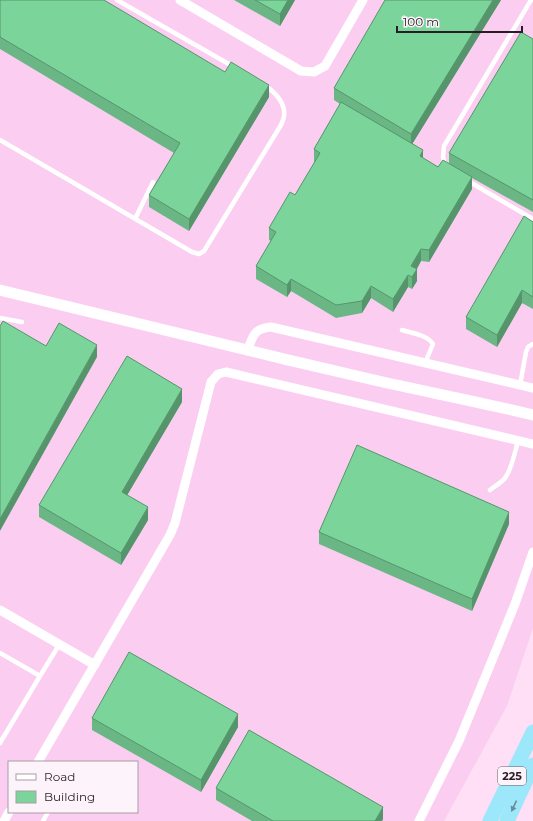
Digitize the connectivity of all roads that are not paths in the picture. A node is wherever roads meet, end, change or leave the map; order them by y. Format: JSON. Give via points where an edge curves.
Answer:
{"nodes":[{"id":1,"x":117,"y":0,"type":"edge"},
{"id":2,"x":180,"y":0,"type":"edge"},
{"id":3,"x":363,"y":0,"type":"edge"},
{"id":4,"x":531,"y":0,"type":"edge"},
{"id":5,"x":241,"y":72,"type":"edge"},
{"id":6,"x":262,"y":84,"type":"edge"},
{"id":7,"x":0,"y":140,"type":"edge"},
{"id":8,"x":451,"y":170,"type":"edge"},
{"id":9,"x":463,"y":178,"type":"edge"},
{"id":10,"x":153,"y":182,"type":"dead end"},
{"id":11,"x":135,"y":219,"type":"junction"},
{"id":12,"x":533,"y":219,"type":"edge"},
{"id":13,"x":0,"y":290,"type":"edge"},
{"id":14,"x":0,"y":318,"type":"edge"},
{"id":15,"x":22,"y":322,"type":"dead end"},
{"id":16,"x":402,"y":330,"type":"dead end"},
{"id":17,"x":533,"y":344,"type":"edge"},
{"id":18,"x":247,"y":351,"type":"junction"},
{"id":19,"x":426,"y":363,"type":"junction"},
{"id":20,"x":520,"y":385,"type":"junction"},
{"id":21,"x":533,"y":388,"type":"edge"},
{"id":22,"x":533,"y":415,"type":"edge"},
{"id":23,"x":518,"y":441,"type":"junction"},
{"id":24,"x":533,"y":444,"type":"edge"},
{"id":25,"x":490,"y":490,"type":"dead end"},
{"id":26,"x":533,"y":552,"type":"edge"},
{"id":27,"x":0,"y":610,"type":"edge"},
{"id":28,"x":59,"y":644,"type":"junction"},
{"id":29,"x":0,"y":653,"type":"edge"},
{"id":30,"x":95,"y":665,"type":"junction"},
{"id":31,"x":40,"y":676,"type":"junction"},
{"id":32,"x":533,"y":732,"type":"edge"},
{"id":33,"x":0,"y":743,"type":"edge"},
{"id":34,"x":39,"y":761,"type":"edge"},
{"id":35,"x":533,"y":765,"type":"edge"},
{"id":36,"x":419,"y":821,"type":"edge"},
{"id":37,"x":490,"y":821,"type":"edge"},
{"id":38,"x":507,"y":821,"type":"edge"}],
"edges":[{"from":1,"to":5,"type":"lane"},
{"from":2,"to":3,"type":"street","via":[[301,71],[314,72],[325,66]]},
{"from":4,"to":8,"type":"lane","via":[[444,146],[445,166]]},
{"from":6,"to":11,"type":"lane","via":[[279,98],[283,106],[281,125],[204,251],[199,254],[192,252]]},
{"from":7,"to":11,"type":"lane"},
{"from":9,"to":12,"type":"lane"},
{"from":10,"to":11,"type":"lane"},
{"from":13,"to":18,"type":"street"},
{"from":14,"to":15,"type":"lane"},
{"from":16,"to":19,"type":"lane","via":[[430,340],[433,344]]},
{"from":17,"to":20,"type":"lane","via":[[526,352]]},
{"from":18,"to":19,"type":"street","via":[[256,332],[271,327]]},
{"from":18,"to":22,"type":"street"},
{"from":19,"to":20,"type":"street"},
{"from":20,"to":21,"type":"street"},
{"from":23,"to":24,"type":"street"},
{"from":23,"to":25,"type":"lane","via":[[506,477]]},
{"from":23,"to":30,"type":"street","via":[[226,372],[218,374],[211,382],[170,535]]},
{"from":26,"to":36,"type":"street","via":[[515,604],[459,741]]},
{"from":27,"to":28,"type":"street"},
{"from":28,"to":30,"type":"street"},
{"from":28,"to":31,"type":"lane"},
{"from":29,"to":31,"type":"lane"},
{"from":30,"to":34,"type":"street"},
{"from":31,"to":33,"type":"lane"},
{"from":32,"to":37,"type":"highway","number":"225"},
{"from":35,"to":38,"type":"highway","number":"225","one_way":true}]}
